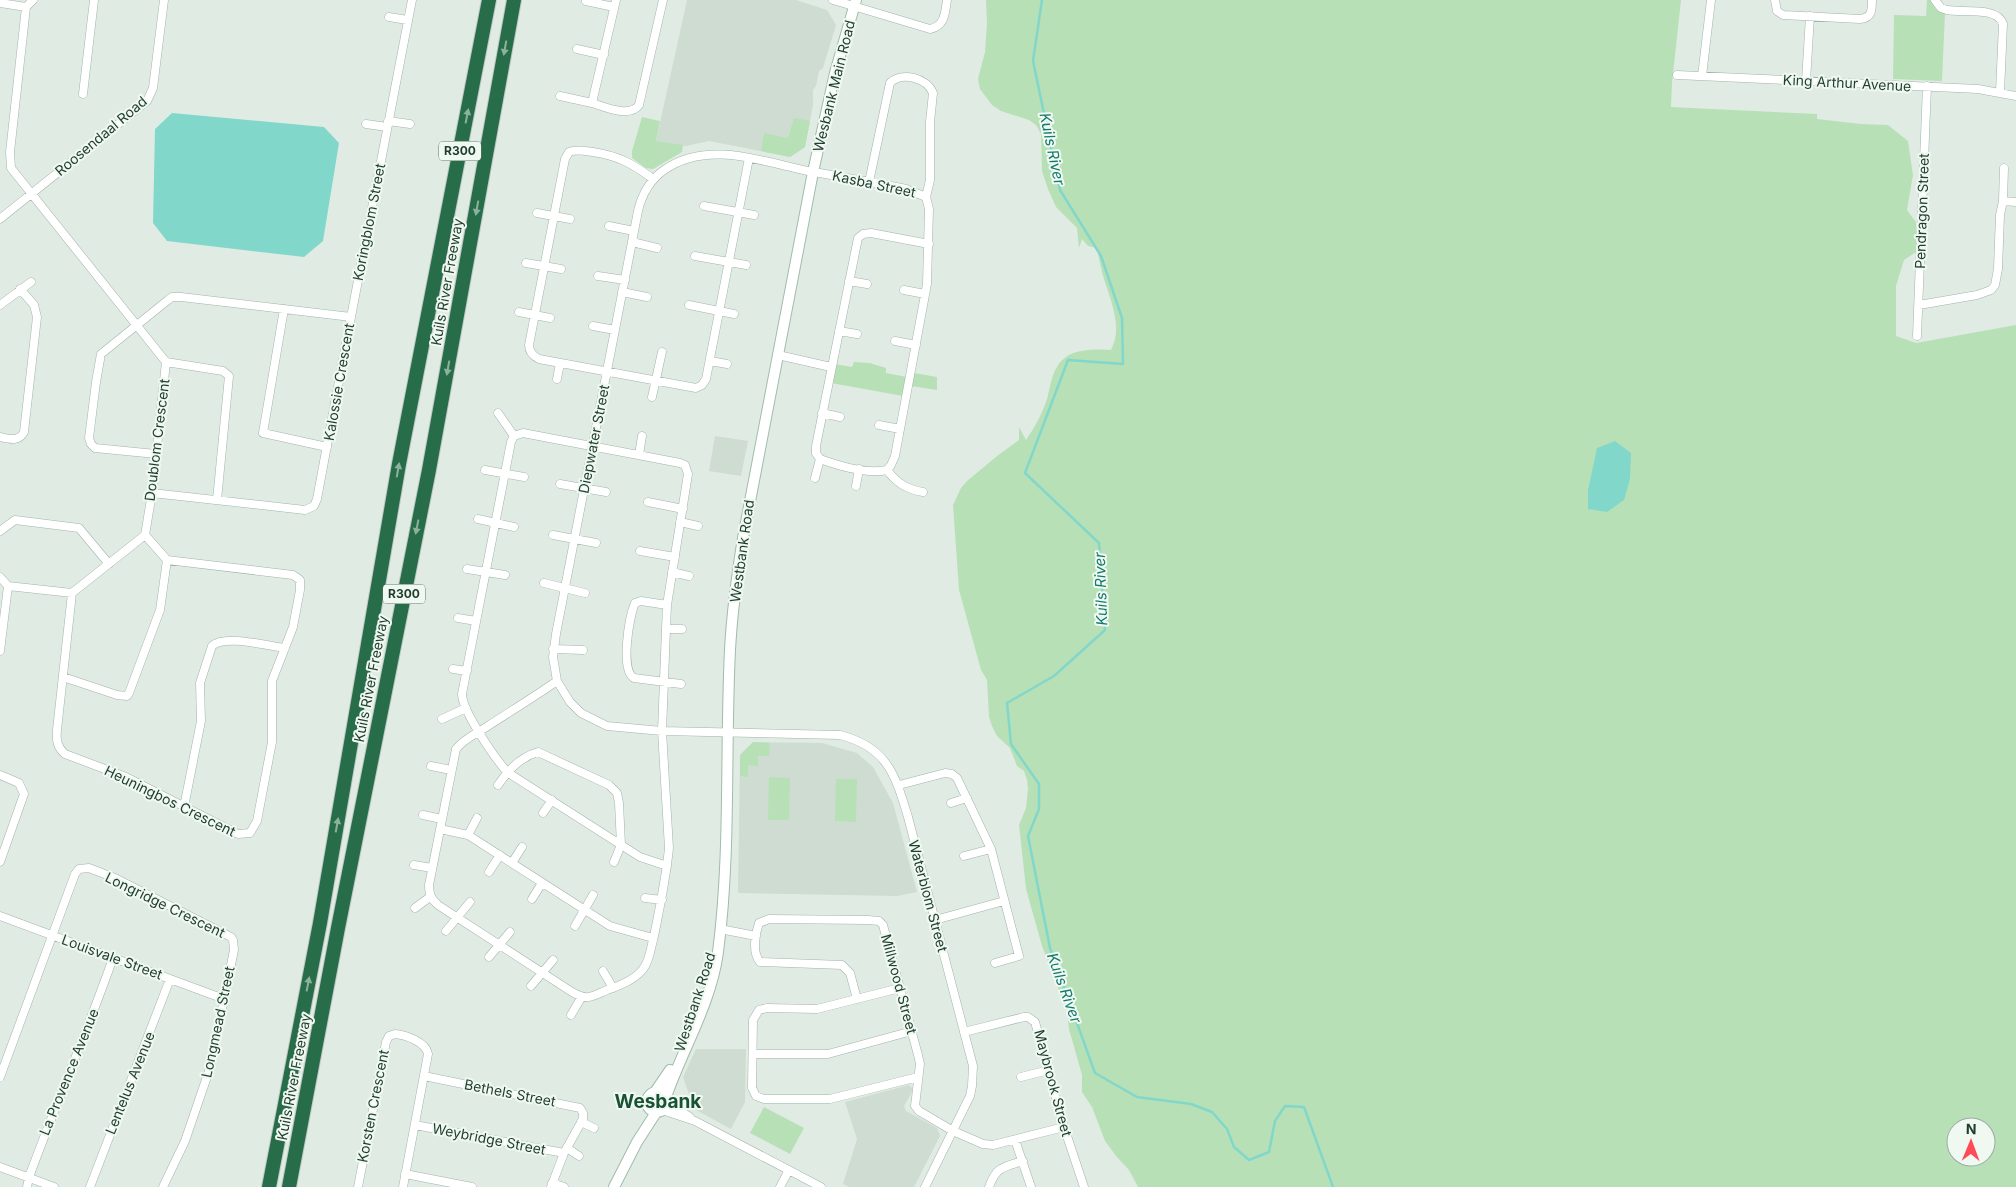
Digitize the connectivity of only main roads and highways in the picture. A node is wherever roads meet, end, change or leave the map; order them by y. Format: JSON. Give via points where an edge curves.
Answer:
{"nodes":[{"id":1,"x":489,"y":0,"type":"edge"},
{"id":2,"x":514,"y":0,"type":"edge"},
{"id":3,"x":269,"y":1187,"type":"edge"},
{"id":4,"x":289,"y":1187,"type":"edge"}],
"edges":[{"from":3,"to":1,"type":"highway","name":"Kuils River Freeway","number":"R300","one_way":true,"via":[[322,913],[397,474]]},
{"from":2,"to":4,"type":"highway","name":"Kuils River Freeway","number":"R300","one_way":true,"via":[[429,470]]}]}
